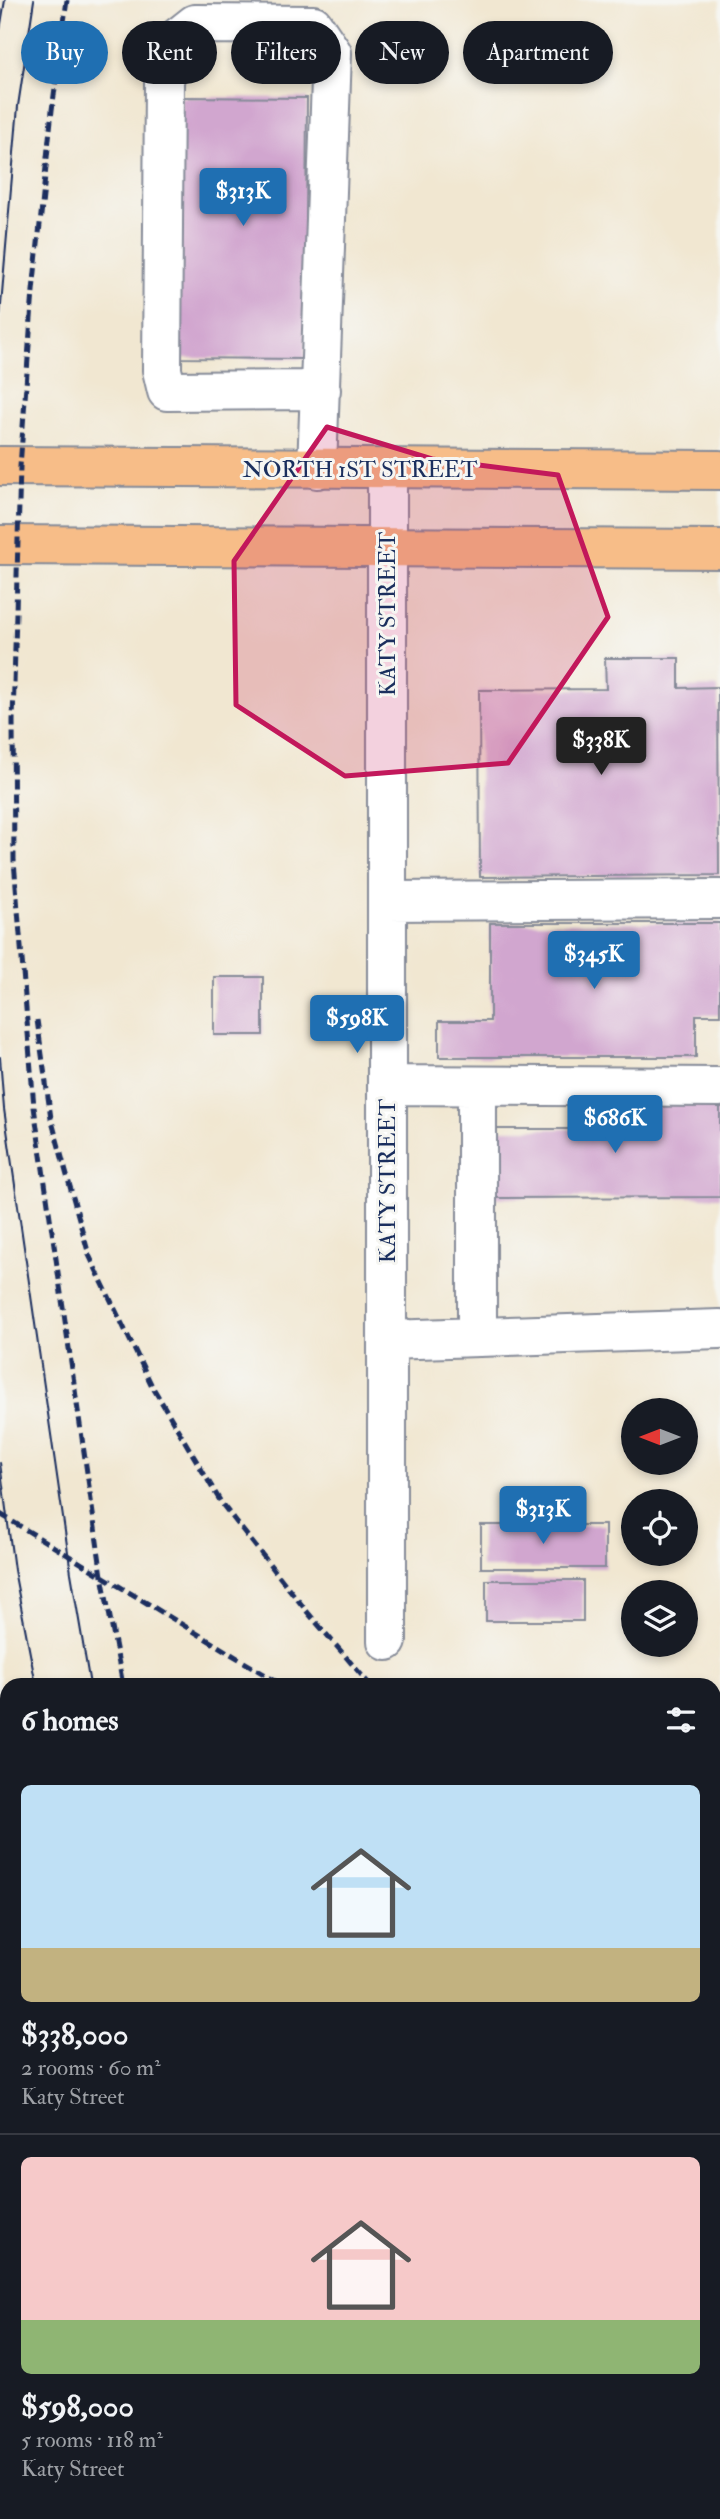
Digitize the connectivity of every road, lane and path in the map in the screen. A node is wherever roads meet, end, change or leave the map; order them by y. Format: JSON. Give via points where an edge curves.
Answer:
{"nodes":[{"id":1,"x":320,"y":390,"type":"junction"},
{"id":2,"x":0,"y":467,"type":"edge"},
{"id":3,"x":317,"y":469,"type":"junction"},
{"id":4,"x":387,"y":469,"type":"junction"},
{"id":5,"x":720,"y":470,"type":"edge"},
{"id":6,"x":0,"y":545,"type":"edge"},
{"id":7,"x":387,"y":547,"type":"junction"},
{"id":8,"x":720,"y":549,"type":"edge"},
{"id":9,"x":720,"y":899,"type":"edge"},
{"id":10,"x":387,"y":901,"type":"junction"},
{"id":11,"x":387,"y":1085,"type":"junction"},
{"id":12,"x":477,"y":1086,"type":"junction"},
{"id":13,"x":720,"y":1087,"type":"edge"},
{"id":14,"x":720,"y":1329,"type":"edge"},
{"id":15,"x":477,"y":1337,"type":"junction"},
{"id":16,"x":387,"y":1340,"type":"junction"},
{"id":17,"x":387,"y":1640,"type":"dead end"}],
"edges":[{"from":1,"to":1,"type":"street","via":[[331,53],[313,25],[195,24],[171,43],[164,82],[162,370],[167,391]]},
{"from":1,"to":3,"type":"street"},
{"from":2,"to":3,"type":"main road","name":"NORTH 1ST STREET"},
{"from":3,"to":4,"type":"main road","name":"NORTH 1ST STREET"},
{"from":4,"to":5,"type":"main road","name":"NORTH 1ST STREET"},
{"from":4,"to":7,"type":"street","name":"KATY STREET"},
{"from":6,"to":7,"type":"main road"},
{"from":7,"to":8,"type":"main road"},
{"from":7,"to":10,"type":"street","name":"KATY STREET"},
{"from":9,"to":10,"type":"street"},
{"from":10,"to":11,"type":"street","name":"KATY STREET"},
{"from":11,"to":12,"type":"street"},
{"from":11,"to":16,"type":"street","name":"KATY STREET"},
{"from":12,"to":13,"type":"street"},
{"from":12,"to":15,"type":"street"},
{"from":14,"to":15,"type":"street"},
{"from":15,"to":16,"type":"street"},
{"from":16,"to":17,"type":"street","name":"KATY STREET"}]}
